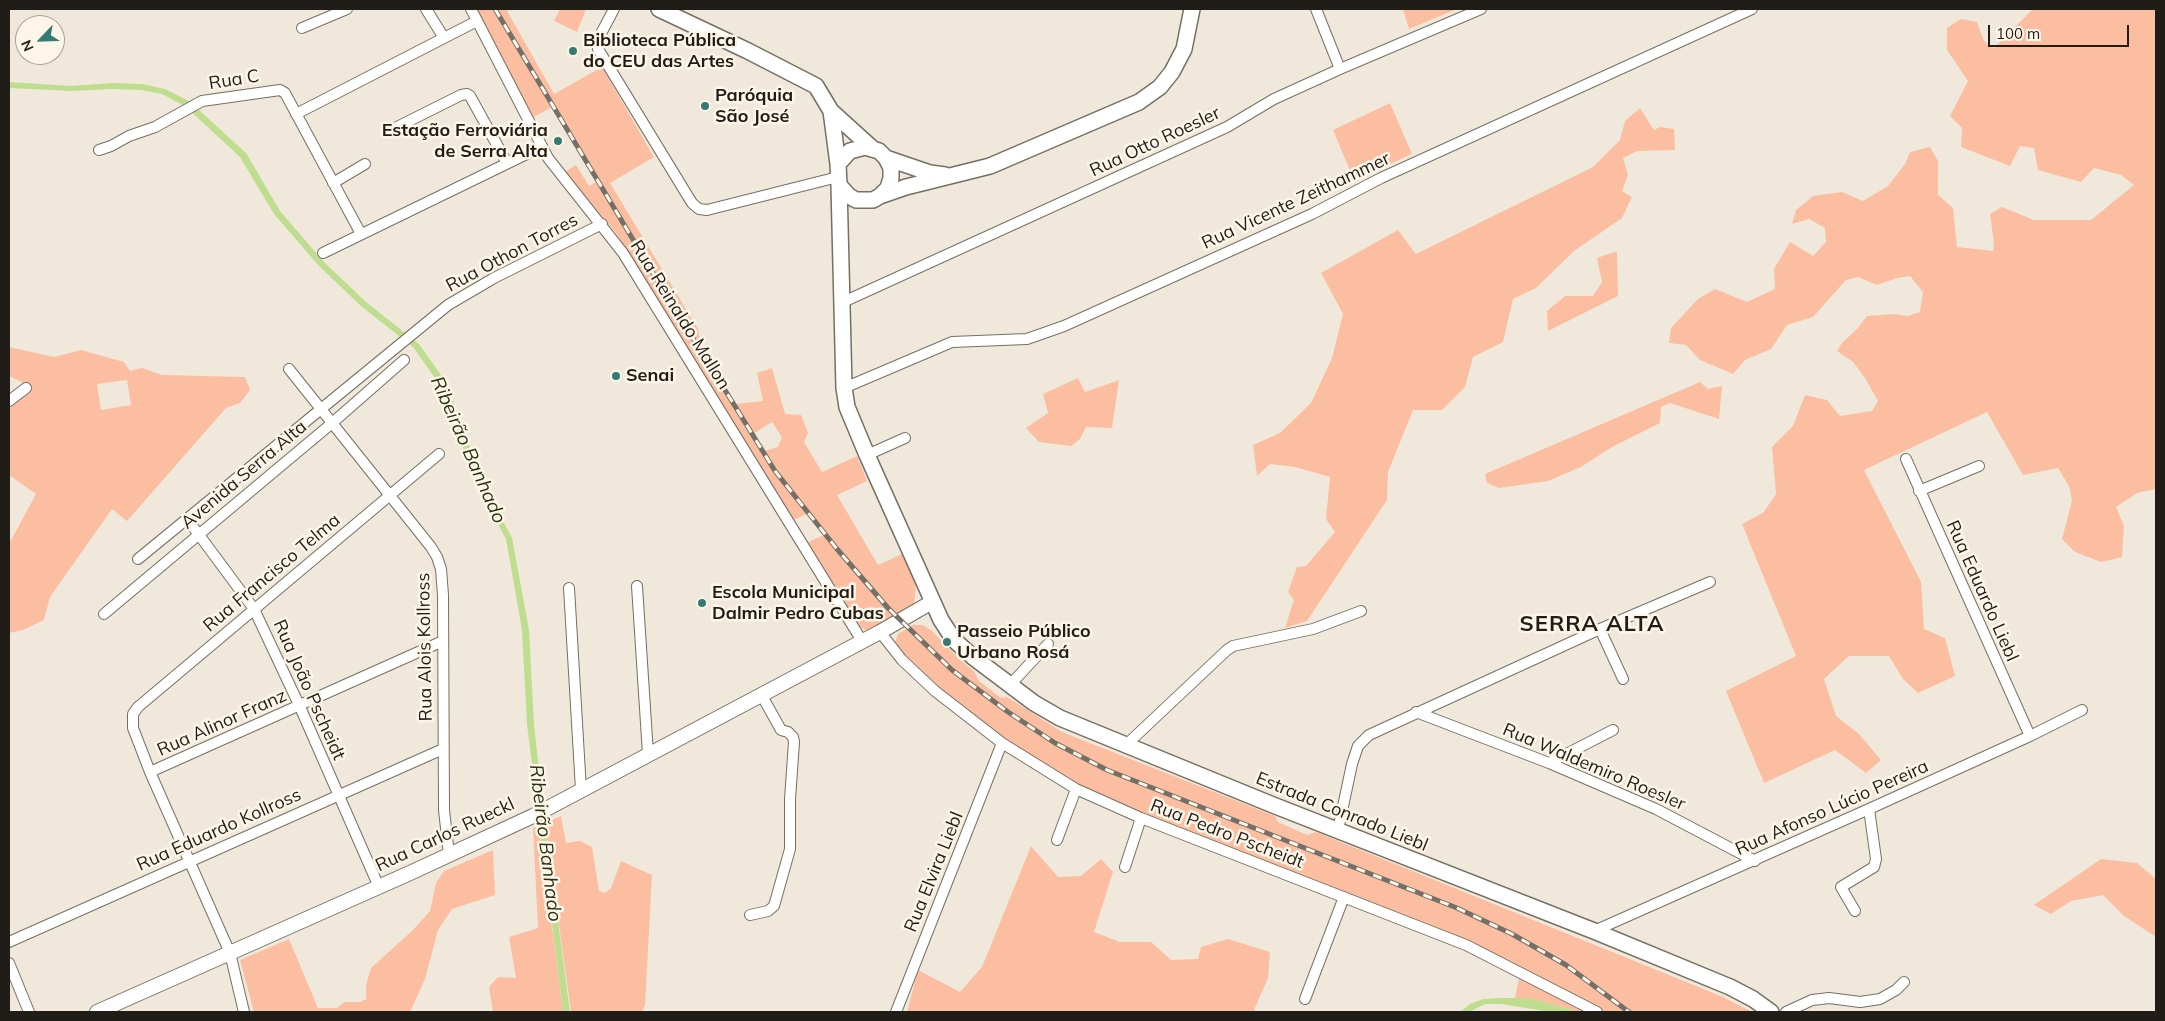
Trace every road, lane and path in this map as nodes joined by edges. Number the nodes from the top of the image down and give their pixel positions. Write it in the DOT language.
graph roads {
  1 [pos="347,9"];
  2 [pos="426,9"];
  3 [pos="470,9"];
  4 [pos="614,9"];
  5 [pos="659,9"];
  6 [pos="1192,9"];
  7 [pos="1316,9"];
  8 [pos="1481,9"];
  9 [pos="1752,9"];
  10 [pos="1736,12"];
  11 [pos="477,21"];
  12 [pos="302,28"];
  13 [pos="444,38"];
  14 [pos="1340,69"];
  15 [pos="831,111"];
  16 [pos="296,114"];
  17 [pos="388,131"];
  18 [pos="541,147"];
  19 [pos="873,149"];
  20 [pos="99,150"];
  21 [pos="886,158"];
  22 [pos="507,163"];
  23 [pos="364,164"];
  24 [pos="838,176"];
  25 [pos="949,176"];
  26 [pos="333,183"];
  27 [pos="880,196"];
  28 [pos="864,201"];
  29 [pos="602,224"];
  30 [pos="839,231"];
  31 [pos="361,234"];
  32 [pos="323,253"];
  33 [pos="841,303"];
  34 [pos="397,345"];
  35 [pos="404,360"];
  36 [pos="289,369"];
  37 [pos="26,388"];
  38 [pos="844,388"];
  39 [pos="9,401"];
  40 [pos="319,409"];
  41 [pos="331,424"];
  42 [pos="905,438"];
  43 [pos="440,454"];
  44 [pos="867,456"];
  45 [pos="1906,459"];
  46 [pos="1979,466"];
  47 [pos="1919,491"];
  48 [pos="390,496"];
  49 [pos="188,520"];
  50 [pos="198,534"];
  51 [pos="138,559"];
  52 [pos="1710,582"];
  53 [pos="637,586"];
  54 [pos="569,588"];
  55 [pos="932,602"];
  56 [pos="254,609"];
  57 [pos="1361,611"];
  58 [pos="104,614"];
  59 [pos="1600,629"];
  60 [pos="880,632"];
  61 [pos="444,641"];
  62 [pos="862,641"];
  63 [pos="1048,644"];
  64 [pos="1623,679"];
  65 [pos="1010,685"];
  66 [pos="761,694"];
  67 [pos="300,707"];
  68 [pos="2082,710"];
  69 [pos="1416,712"];
  70 [pos="1613,730"];
  71 [pos="2030,736"];
  72 [pos="1002,743"];
  73 [pos="1126,745"];
  74 [pos="443,749"];
  75 [pos="648,754"];
  76 [pos="1549,763"];
  77 [pos="150,772"];
  78 [pos="1076,789"];
  79 [pos="581,790"];
  80 [pos="338,796"];
  81 [pos="1869,809"];
  82 [pos="1141,818"];
  83 [pos="1338,830"];
  84 [pos="1057,840"];
  85 [pos="449,855"];
  86 [pos="188,861"];
  87 [pos="1755,861"];
  88 [pos="1126,867"];
  89 [pos="378,887"];
  90 [pos="1344,897"];
  91 [pos="1854,911"];
  92 [pos="750,915"];
  93 [pos="1594,931"];
  94 [pos="9,942"];
  95 [pos="230,953"];
  96 [pos="9,963"];
  97 [pos="1904,982"];
  98 [pos="1305,999"];
  99 [pos="29,1012"];
  100 [pos="97,1012"];
  101 [pos="244,1012"];
  102 [pos="896,1012"];
  103 [pos="1597,1012"];
  104 [pos="1770,1012"];
  105 [pos="1786,1012"];
  1 -- 12 [label="street"];
  2 -- 13 [label="street"];
  3 -- 11 [label="street, Rua Reinaldo Mallon"];
  4 -- 24 [label="street"];
  5 -- 15 [label="main road"];
  6 -- 25 [label="main road"];
  7 -- 14 [label="street"];
  8 -- 14 [label="street, Rua Otto Roesler"];
  9 -- 10 [label="street, Rua Vicente Zeithammer"];
  10 -- 38 [label="street, Rua Vicente Zeithammer"];
  11 -- 13 [label="street"];
  11 -- 18 [label="street, Rua Reinaldo Mallon"];
  13 -- 16 [label="street"];
  14 -- 33 [label="street, Rua Otto Roesler"];
  15 -- 19 [label="main road"];
  15 -- 24 [label="main road, Estrada Conrado Liebl"];
  16 -- 20 [label="street, Rua C"];
  16 -- 26 [label="street, Rua C"];
  17 -- 22 [label="street"];
  18 -- 22 [label="street"];
  18 -- 29 [label="street, Rua Reinaldo Mallon"];
  19 -- 21 [label="main road"];
  19 -- 24 [label="main road"];
  21 -- 25 [label="main road"];
  21 -- 27 [label="main road"];
  22 -- 31 [label="street"];
  23 -- 26 [label="street"];
  24 -- 28 [label="main road"];
  24 -- 30 [label="main road, Estrada Conrado Liebl"];
  25 -- 27 [label="main road"];
  26 -- 31 [label="street, Rua C"];
  27 -- 28 [label="main road"];
  28 -- 30 [label="main road"];
  29 -- 34 [label="street, Rua Othon Torres"];
  29 -- 62 [label="street, Rua Reinaldo Mallon"];
  30 -- 33 [label="main road, Estrada Conrado Liebl"];
  31 -- 32 [label="street"];
  33 -- 38 [label="main road, Estrada Conrado Liebl"];
  34 -- 40 [label="street, Avenida Serra Alta"];
  35 -- 41 [label="street, Avenida Serra Alta"];
  36 -- 40 [label="street, Rua Alois Kollross"];
  37 -- 39 [label="street"];
  38 -- 44 [label="main road, Estrada Conrado Liebl"];
  40 -- 41 [label="street, Rua Alois Kollross"];
  40 -- 49 [label="street, Avenida Serra Alta"];
  41 -- 48 [label="street, Rua Alois Kollross"];
  41 -- 50 [label="street, Avenida Serra Alta"];
  42 -- 44 [label="street"];
  43 -- 48 [label="street, Rua Francisco Telma"];
  44 -- 55 [label="main road, Estrada Conrado Liebl"];
  45 -- 47 [label="street, Rua Eduardo Liebl"];
  46 -- 47 [label="street"];
  47 -- 71 [label="street, Rua Eduardo Liebl"];
  48 -- 56 [label="street, Rua Francisco Telma"];
  48 -- 61 [label="street, Rua Alois Kollross"];
  49 -- 50 [label="street, Rua João Pscheidt"];
  49 -- 51 [label="street, Avenida Serra Alta"];
  50 -- 56 [label="street, Rua João Pscheidt"];
  50 -- 58 [label="street, Avenida Serra Alta"];
  52 -- 59 [label="street"];
  53 -- 75 [label="street"];
  54 -- 79 [label="street"];
  55 -- 60 [label="street, Rua Carlos Rueckl"];
  55 -- 65 [label="main road, Estrada Conrado Liebl"];
  56 -- 67 [label="street, Rua João Pscheidt"];
  56 -- 77 [label="street, Rua Francisco Telma"];
  57 -- 73 [label="street"];
  59 -- 64 [label="street"];
  59 -- 69 [label="street"];
  60 -- 62 [label="street, Rua Carlos Rueckl"];
  60 -- 72 [label="street, Rua Pedro Pscheidt"];
  61 -- 67 [label="street, Rua Alinor Franz"];
  61 -- 74 [label="street, Rua Alois Kollross"];
  62 -- 66 [label="street, Rua Carlos Rueckl"];
  63 -- 65 [label="street"];
  65 -- 73 [label="main road, Estrada Conrado Liebl"];
  66 -- 75 [label="street, Rua Carlos Rueckl"];
  66 -- 92 [label="street"];
  67 -- 77 [label="street, Rua Alinor Franz"];
  67 -- 80 [label="street, Rua João Pscheidt"];
  68 -- 71 [label="street, Rua Afonso Lúcio Pereira"];
  69 -- 76 [label="street, Rua Waldemiro Roesler"];
  69 -- 83 [label="street"];
  70 -- 76 [label="street"];
  71 -- 81 [label="street, Rua Afonso Lúcio Pereira"];
  72 -- 78 [label="street, Rua Pedro Pscheidt"];
  72 -- 102 [label="street, Rua Elvira Liebl"];
  73 -- 83 [label="main road, Estrada Conrado Liebl"];
  74 -- 80 [label="street, Rua Eduardo Kollross"];
  74 -- 85 [label="street, Rua Alois Kollross"];
  75 -- 79 [label="street, Rua Carlos Rueckl"];
  76 -- 87 [label="street, Rua Waldemiro Roesler"];
  77 -- 86 [label="street"];
  78 -- 82 [label="street, Rua Pedro Pscheidt"];
  78 -- 84 [label="street"];
  79 -- 85 [label="street, Rua Carlos Rueckl"];
  80 -- 86 [label="street, Rua Eduardo Kollross"];
  80 -- 89 [label="street, Rua João Pscheidt"];
  81 -- 87 [label="street, Rua Afonso Lúcio Pereira"];
  81 -- 91 [label="street"];
  82 -- 88 [label="street"];
  82 -- 90 [label="street, Rua Pedro Pscheidt"];
  83 -- 93 [label="main road, Estrada Conrado Liebl"];
  85 -- 89 [label="street, Rua Carlos Rueckl"];
  86 -- 94 [label="street, Rua Eduardo Kollross"];
  86 -- 95 [label="street"];
  87 -- 93 [label="street, Rua Afonso Lúcio Pereira"];
  89 -- 95 [label="street, Rua Carlos Rueckl"];
  90 -- 98 [label="street"];
  90 -- 103 [label="street, Rua Pedro Pscheidt"];
  93 -- 104 [label="main road, Estrada Conrado Liebl"];
  95 -- 100 [label="street, Rua Carlos Rueckl"];
  95 -- 101 [label="street"];
  96 -- 99 [label="street"];
  97 -- 105 [label="street"];
}
